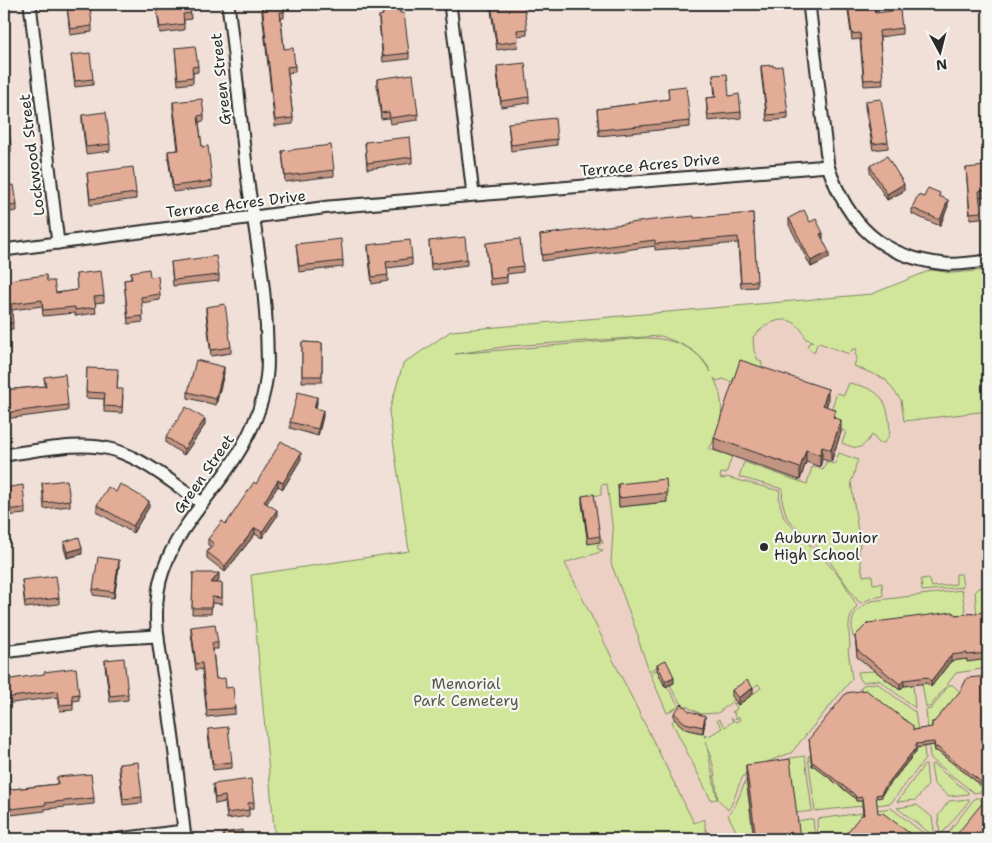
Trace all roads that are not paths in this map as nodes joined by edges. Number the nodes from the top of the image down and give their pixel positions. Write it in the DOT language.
graph roads {
  1 [pos="30,4"];
  2 [pos="228,4"];
  3 [pos="450,4"];
  4 [pos="809,4"];
  5 [pos="828,166"];
  6 [pos="474,194"];
  7 [pos="253,216"];
  8 [pos="58,243"];
  9 [pos="4,250"];
  10 [pos="988,262"];
  11 [pos="4,455"];
  12 [pos="202,503"];
  13 [pos="158,636"];
  14 [pos="4,652"];
  15 [pos="184,835"];
  16 [pos="119,839"];
  1 -- 8 [label="street, Lockwood Street"];
  2 -- 7 [label="street, Green Street"];
  3 -- 6 [label="street"];
  4 -- 5 [label="street"];
  5 -- 6 [label="street, Terrace Acres Drive"];
  5 -- 10 [label="street"];
  6 -- 7 [label="street, Terrace Acres Drive"];
  7 -- 8 [label="street, Terrace Acres Drive"];
  7 -- 12 [label="street, Green Street"];
  8 -- 9 [label="street, Terrace Acres Drive"];
  11 -- 12 [label="street"];
  12 -- 13 [label="street, Green Street"];
  13 -- 14 [label="street"];
  13 -- 15 [label="street, Green Street"];
  15 -- 16 [label="street"];
}
